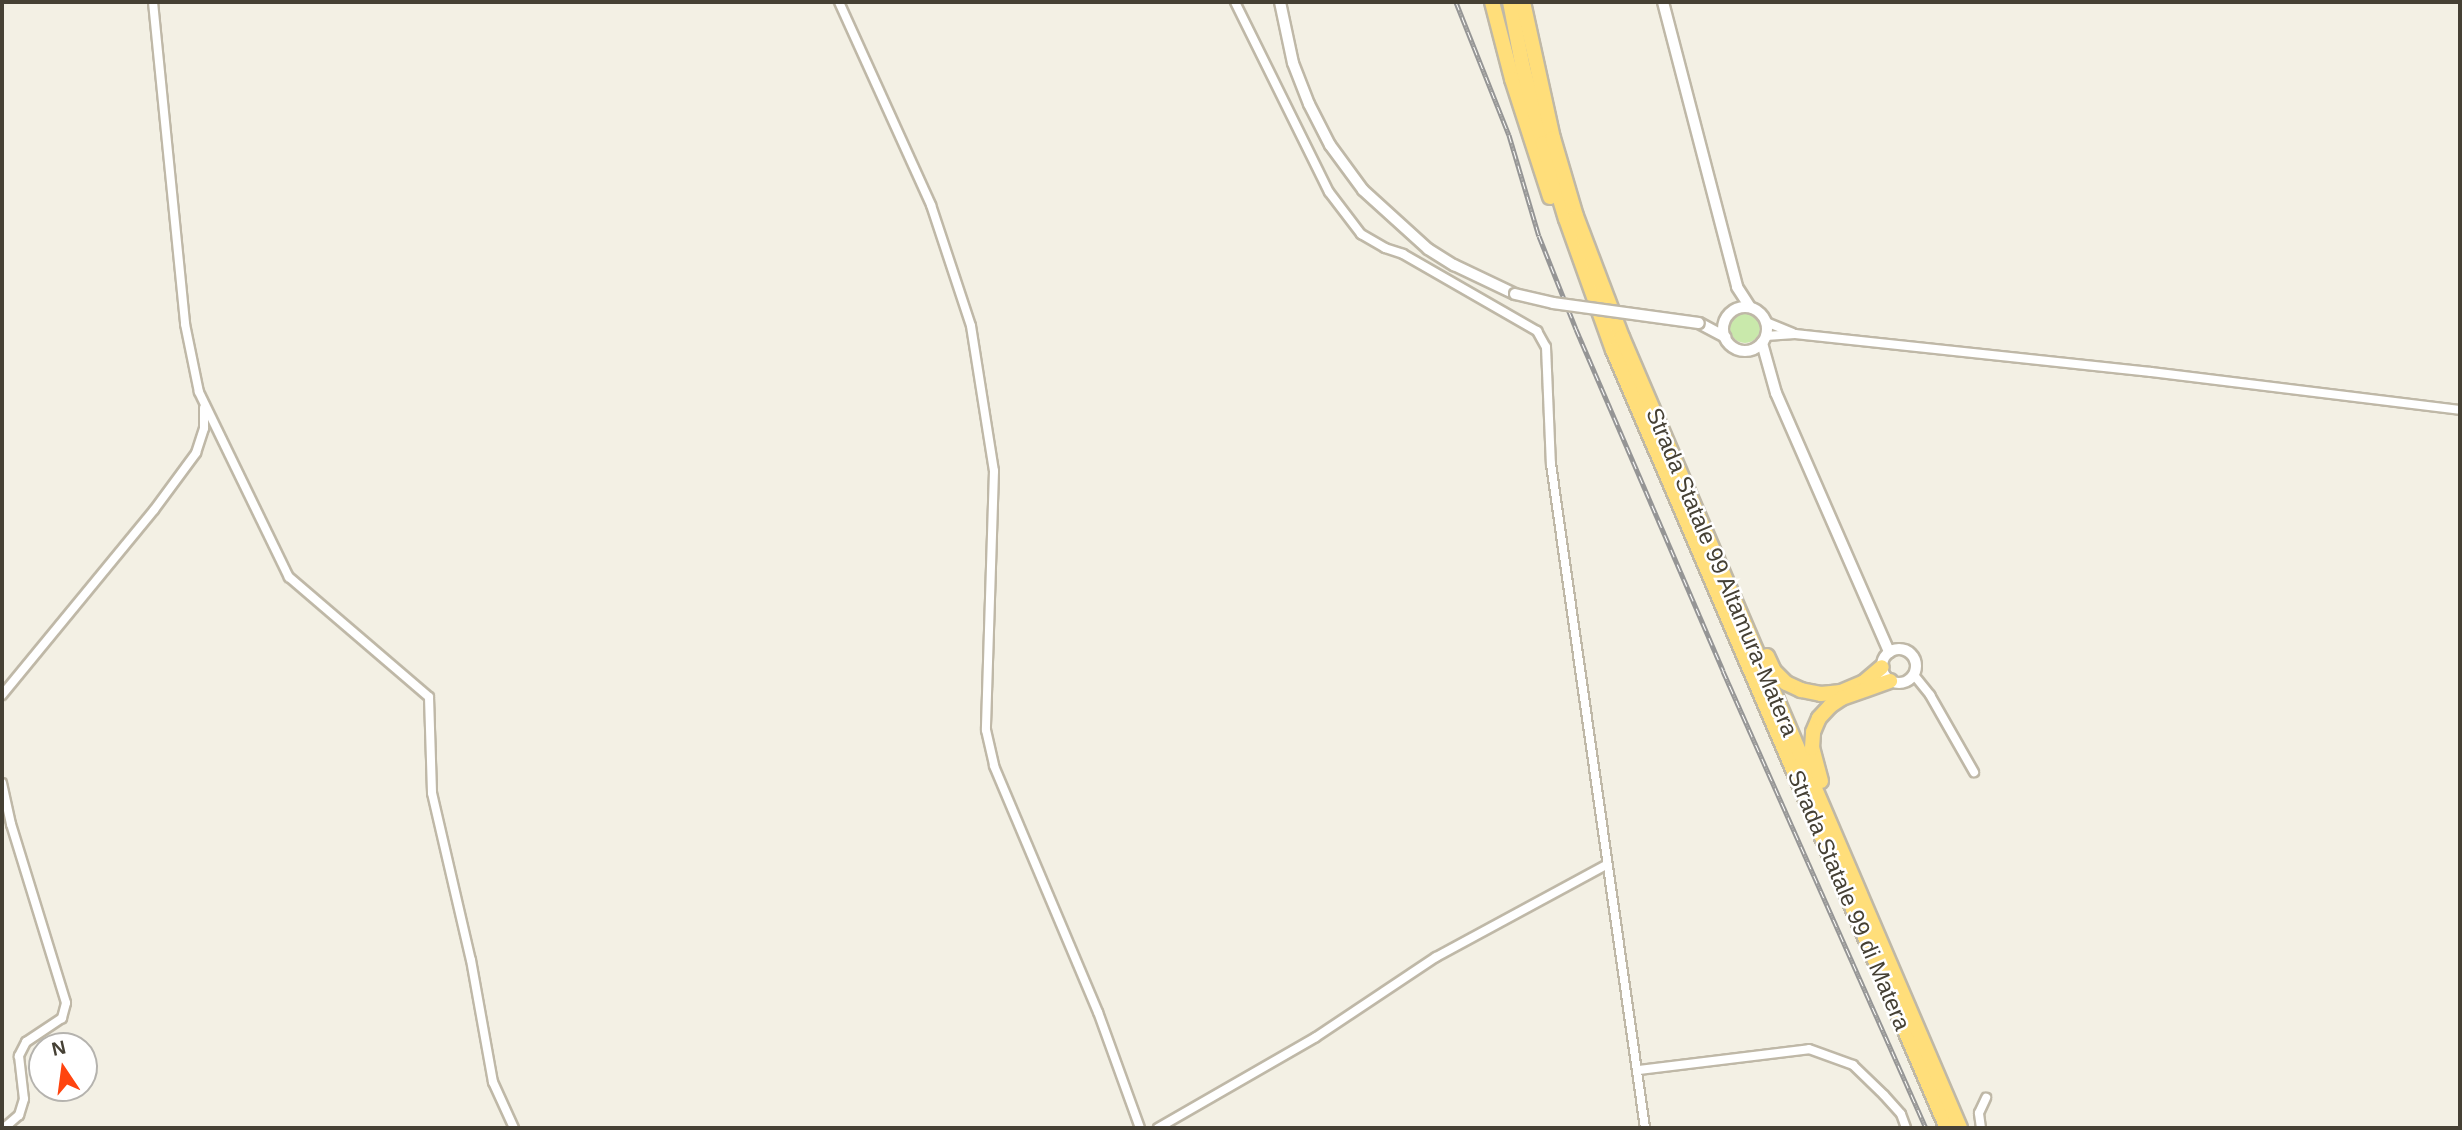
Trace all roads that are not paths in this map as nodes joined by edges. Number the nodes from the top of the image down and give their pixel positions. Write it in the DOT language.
graph roads {
  1 [pos="153,2"];
  2 [pos="839,2"];
  3 [pos="1235,2"];
  4 [pos="1280,2"];
  5 [pos="1492,2"];
  6 [pos="1510,2"];
  7 [pos="1523,2"];
  8 [pos="1663,2"];
  9 [pos="1737,287"];
  10 [pos="1750,307"];
  11 [pos="1729,315"];
  12 [pos="1766,322"];
  13 [pos="1699,323"];
  14 [pos="1796,334"];
  15 [pos="1725,337"];
  16 [pos="1764,340"];
  17 [pos="1613,350"];
  18 [pos="1748,351"];
  19 [pos="1767,370"];
  20 [pos="204,404"];
  21 [pos="2460,410"];
  22 [pos="1682,477"];
  23 [pos="1889,652"];
  24 [pos="1882,667"];
  25 [pos="1914,675"];
  26 [pos="1890,681"];
  27 [pos="2,695"];
  28 [pos="1974,772"];
  29 [pos="2,783"];
  30 [pos="1606,865"];
  31 [pos="1921,1037"];
  32 [pos="1639,1070"];
  33 [pos="1986,1098"];
  34 [pos="4,1128"];
  35 [pos="514,1128"];
  36 [pos="1140,1128"];
  37 [pos="1158,1128"];
  38 [pos="1645,1128"];
  39 [pos="1906,1128"];
  40 [pos="1947,1128"];
  41 [pos="1960,1128"];
  42 [pos="1981,1128"];
  1 -- 20 [label="street"];
  2 -- 36 [label="street"];
  3 -- 30 [label="street"];
  4 -- 13 [label="street, bridge"];
  5 -- 17 [label="highway"];
  6 -- 17 [label="highway, Strada Statale 99 di Matera"];
  7 -- 22 [label="highway, Strada Statale 99 Altamura-Matera"];
  8 -- 9 [label="street"];
  9 -- 10 [label="street"];
  9 -- 11 [label="street"];
  10 -- 11 [label="street"];
  10 -- 12 [label="street"];
  11 -- 13 [label="street"];
  11 -- 15 [label="street"];
  12 -- 14 [label="street"];
  12 -- 16 [label="street"];
  13 -- 15 [label="street"];
  14 -- 16 [label="street"];
  14 -- 21 [label="street"];
  15 -- 18 [label="street"];
  16 -- 18 [label="street"];
  16 -- 19 [label="street"];
  17 -- 40 [label="highway, Strada Statale 99 di Matera"];
  18 -- 19 [label="street"];
  19 -- 23 [label="street"];
  20 -- 27 [label="street"];
  20 -- 35 [label="street"];
  22 -- 24 [label="highway"];
  22 -- 31 [label="highway, Strada Statale 99 Altamura-Matera"];
  23 -- 24 [label="street"];
  23 -- 25 [label="street"];
  24 -- 26 [label="street"];
  25 -- 26 [label="street"];
  25 -- 28 [label="street"];
  26 -- 31 [label="highway"];
  29 -- 34 [label="street"];
  30 -- 32 [label="street"];
  30 -- 37 [label="street"];
  31 -- 41 [label="highway, Strada Statale 99 Altamura-Matera"];
  32 -- 38 [label="street"];
  32 -- 39 [label="street"];
  33 -- 42 [label="street"];
}
